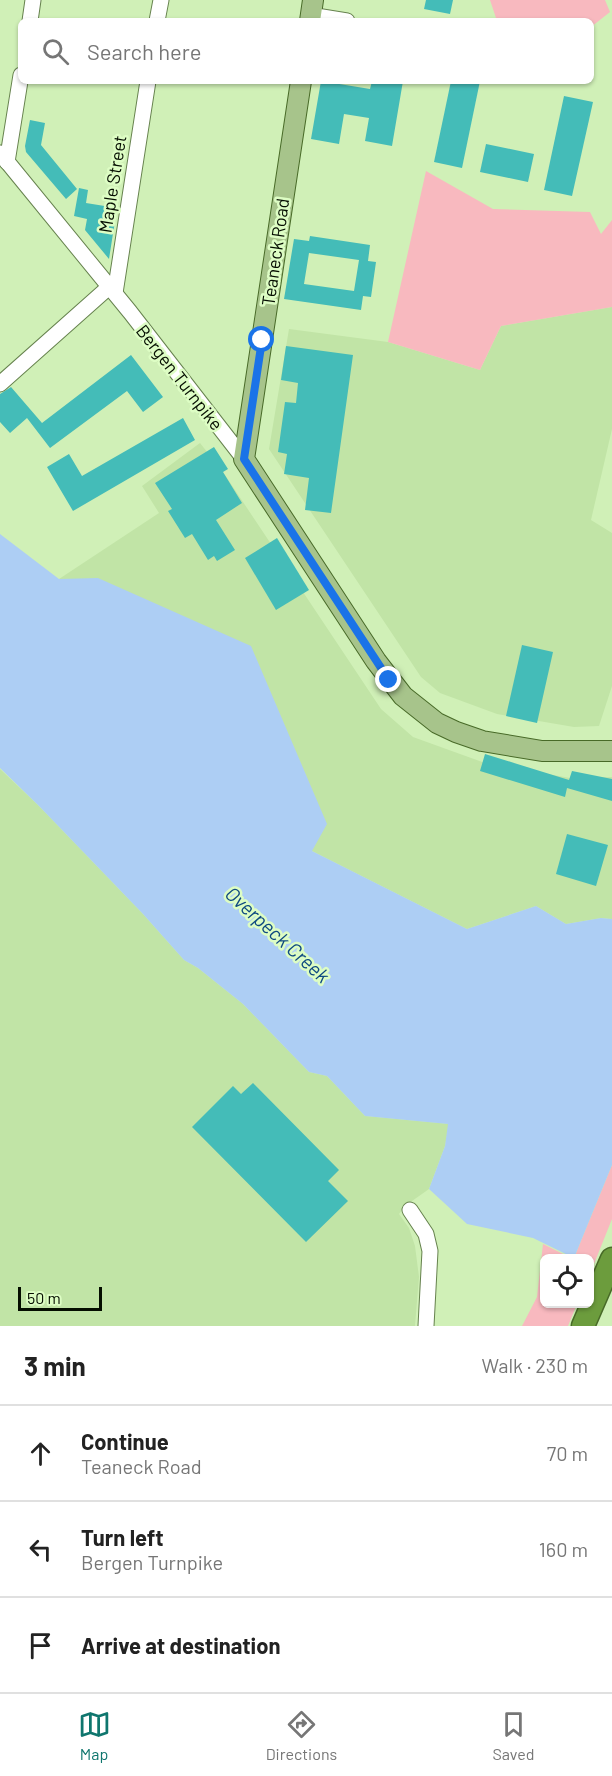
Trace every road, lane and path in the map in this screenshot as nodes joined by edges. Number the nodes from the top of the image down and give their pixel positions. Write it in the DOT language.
graph roads {
  1 [pos="33,0"];
  2 [pos="161,0"];
  3 [pos="311,12"];
  4 [pos="30,18"];
  5 [pos="158,18"];
  6 [pos="335,18"];
  7 [pos="19,84"];
  8 [pos="147,84"];
  9 [pos="301,84"];
  10 [pos="4,157"];
  11 [pos="112,290"];
  12 [pos="0,384"];
  13 [pos="244,459"];
  14 [pos="612,751"];
  15 [pos="410,1210"];
  16 [pos="612,1259"];
  17 [pos="612,1283"];
  18 [pos="426,1326"];
  19 [pos="583,1326"];
  20 [pos="595,1326"];
  1 -- 4 [label="street"];
  2 -- 5 [label="street"];
  3 -- 6 [label="street"];
  7 -- 10 [label="street"];
  8 -- 11 [label="street, Maple Street"];
  9 -- 13 [label="main road, Teaneck Road"];
  10 -- 11 [label="street, Bergen Turnpike"];
  11 -- 12 [label="street"];
  11 -- 13 [label="street, Bergen Turnpike"];
  13 -- 14 [label="main road, Bergen Turnpike"];
  15 -- 18 [label="street"];
  16 -- 19 [label="highway"];
  17 -- 20 [label="highway"];
}
